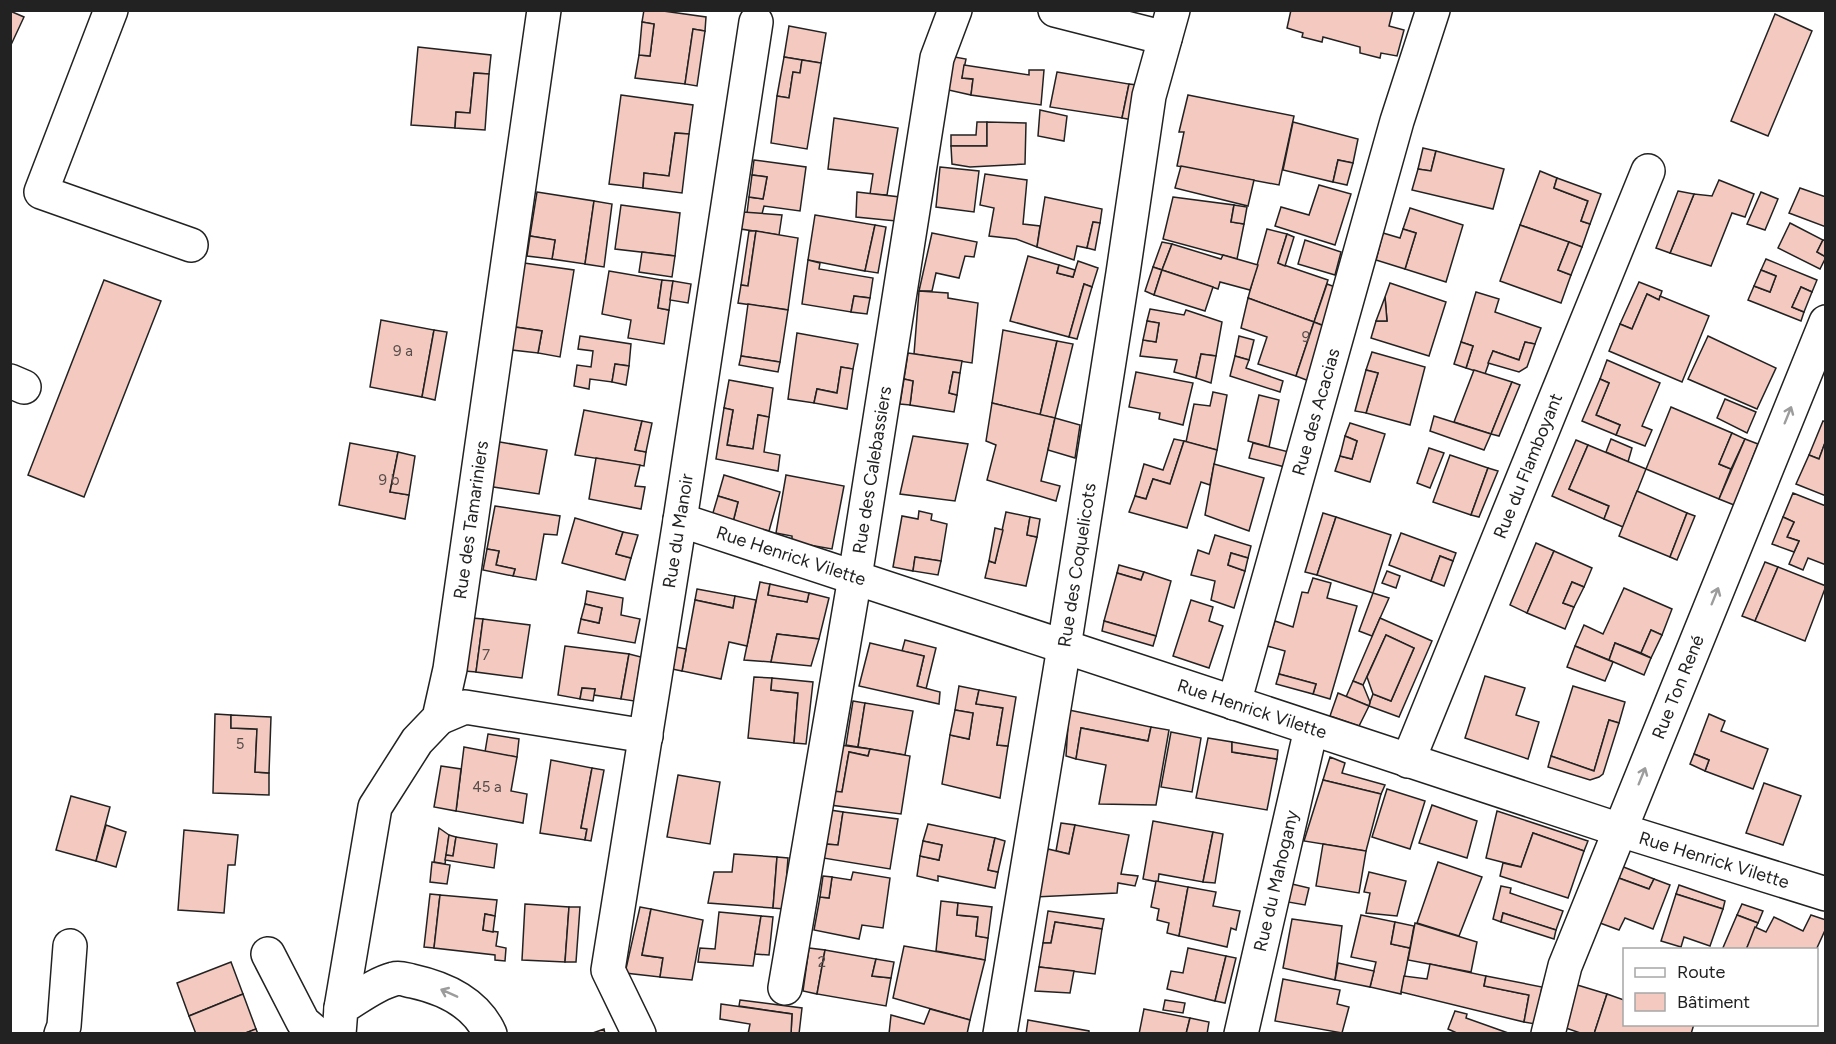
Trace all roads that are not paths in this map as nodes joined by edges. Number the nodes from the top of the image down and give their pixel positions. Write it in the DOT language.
graph roads {
  1 [pos="111,10"];
  2 [pos="544,10"];
  3 [pos="955,10"];
  4 [pos="1056,10"];
  5 [pos="1433,10"];
  6 [pos="756,22"];
  7 [pos="1169,24"];
  8 [pos="1648,171"];
  9 [pos="191,245"];
  10 [pos="1822,338"];
  11 [pos="680,520"];
  12 [pos="855,577"];
  13 [pos="1064,647"];
  14 [pos="1234,703"];
  15 [pos="439,718"];
  16 [pos="1311,729"];
  17 [pos="646,736"];
  18 [pos="1408,761"];
  19 [pos="1620,831"];
  20 [pos="1826,894"];
  21 [pos="70,946"];
  22 [pos="268,954"];
  23 [pos="785,988"];
  24 [pos="340,1021"];
  25 [pos="61,1034"];
  26 [pos="317,1034"];
  27 [pos="490,1034"];
  28 [pos="639,1034"];
  29 [pos="1000,1034"];
  30 [pos="1241,1034"];
  31 [pos="1548,1034"];
  1 -- 9 [label="street"];
  2 -- 15 [label="street, Rue des Tamariniers"];
  3 -- 12 [label="street, Rue des Calebassiers"];
  4 -- 7 [label="street"];
  5 -- 14 [label="street, Rue des Acacias"];
  6 -- 11 [label="street, Rue du Manoir"];
  7 -- 13 [label="street, Rue des Coquelicots"];
  8 -- 18 [label="street, Rue du Flamboyant"];
  19 -- 10 [label="street, Rue Ton René, one-way"];
  11 -- 12 [label="street, Rue Henrick Vilette"];
  11 -- 17 [label="street, Rue du Manoir"];
  12 -- 13 [label="street, Rue Henrick Vilette"];
  12 -- 23 [label="street, Rue des Calebassiers"];
  13 -- 14 [label="street, Rue Henrick Vilette"];
  13 -- 29 [label="street, Rue des Coquelicots"];
  14 -- 16 [label="street, Rue Henrick Vilette"];
  15 -- 17 [label="street"];
  15 -- 24 [label="street"];
  16 -- 18 [label="street, Rue Henrick Vilette"];
  16 -- 30 [label="street, Rue du Mahogany"];
  17 -- 28 [label="street, Rue du Manoir"];
  18 -- 19 [label="street, Rue Henrick Vilette"];
  19 -- 20 [label="street, Rue Henrick Vilette"];
  19 -- 31 [label="street, Rue Ton René"];
  21 -- 25 [label="street"];
  22 -- 26 [label="street"];
  27 -- 24 [label="street, one-way"];
}
